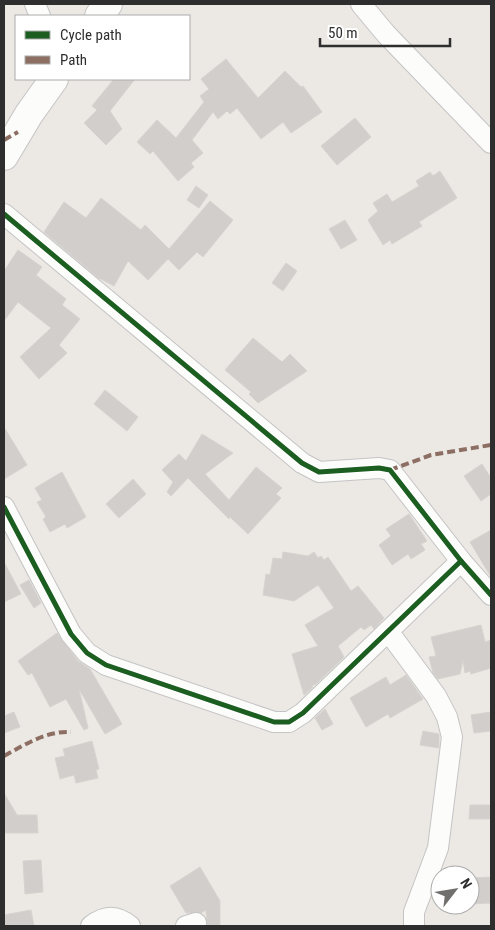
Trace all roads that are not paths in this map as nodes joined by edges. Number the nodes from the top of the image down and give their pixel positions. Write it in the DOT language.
graph roads {
  1 [pos="108,4"];
  2 [pos="361,4"];
  3 [pos="100,15"];
  4 [pos="53,80"];
  5 [pos="491,143"];
  6 [pos="4,156"];
  7 [pos="4,214"];
  8 [pos="4,507"];
  9 [pos="461,561"];
  10 [pos="491,595"];
  11 [pos="388,631"];
  12 [pos="91,926"];
  13 [pos="130,926"];
  14 [pos="414,926"];
  1 -- 3 [label="street"];
  2 -- 5 [label="street"];
  4 -- 6 [label="street"];
  7 -- 9 [label="street"];
  8 -- 11 [label="street"];
  9 -- 10 [label="street"];
  9 -- 11 [label="street"];
  11 -- 14 [label="street"];
  12 -- 13 [label="street"];
}
